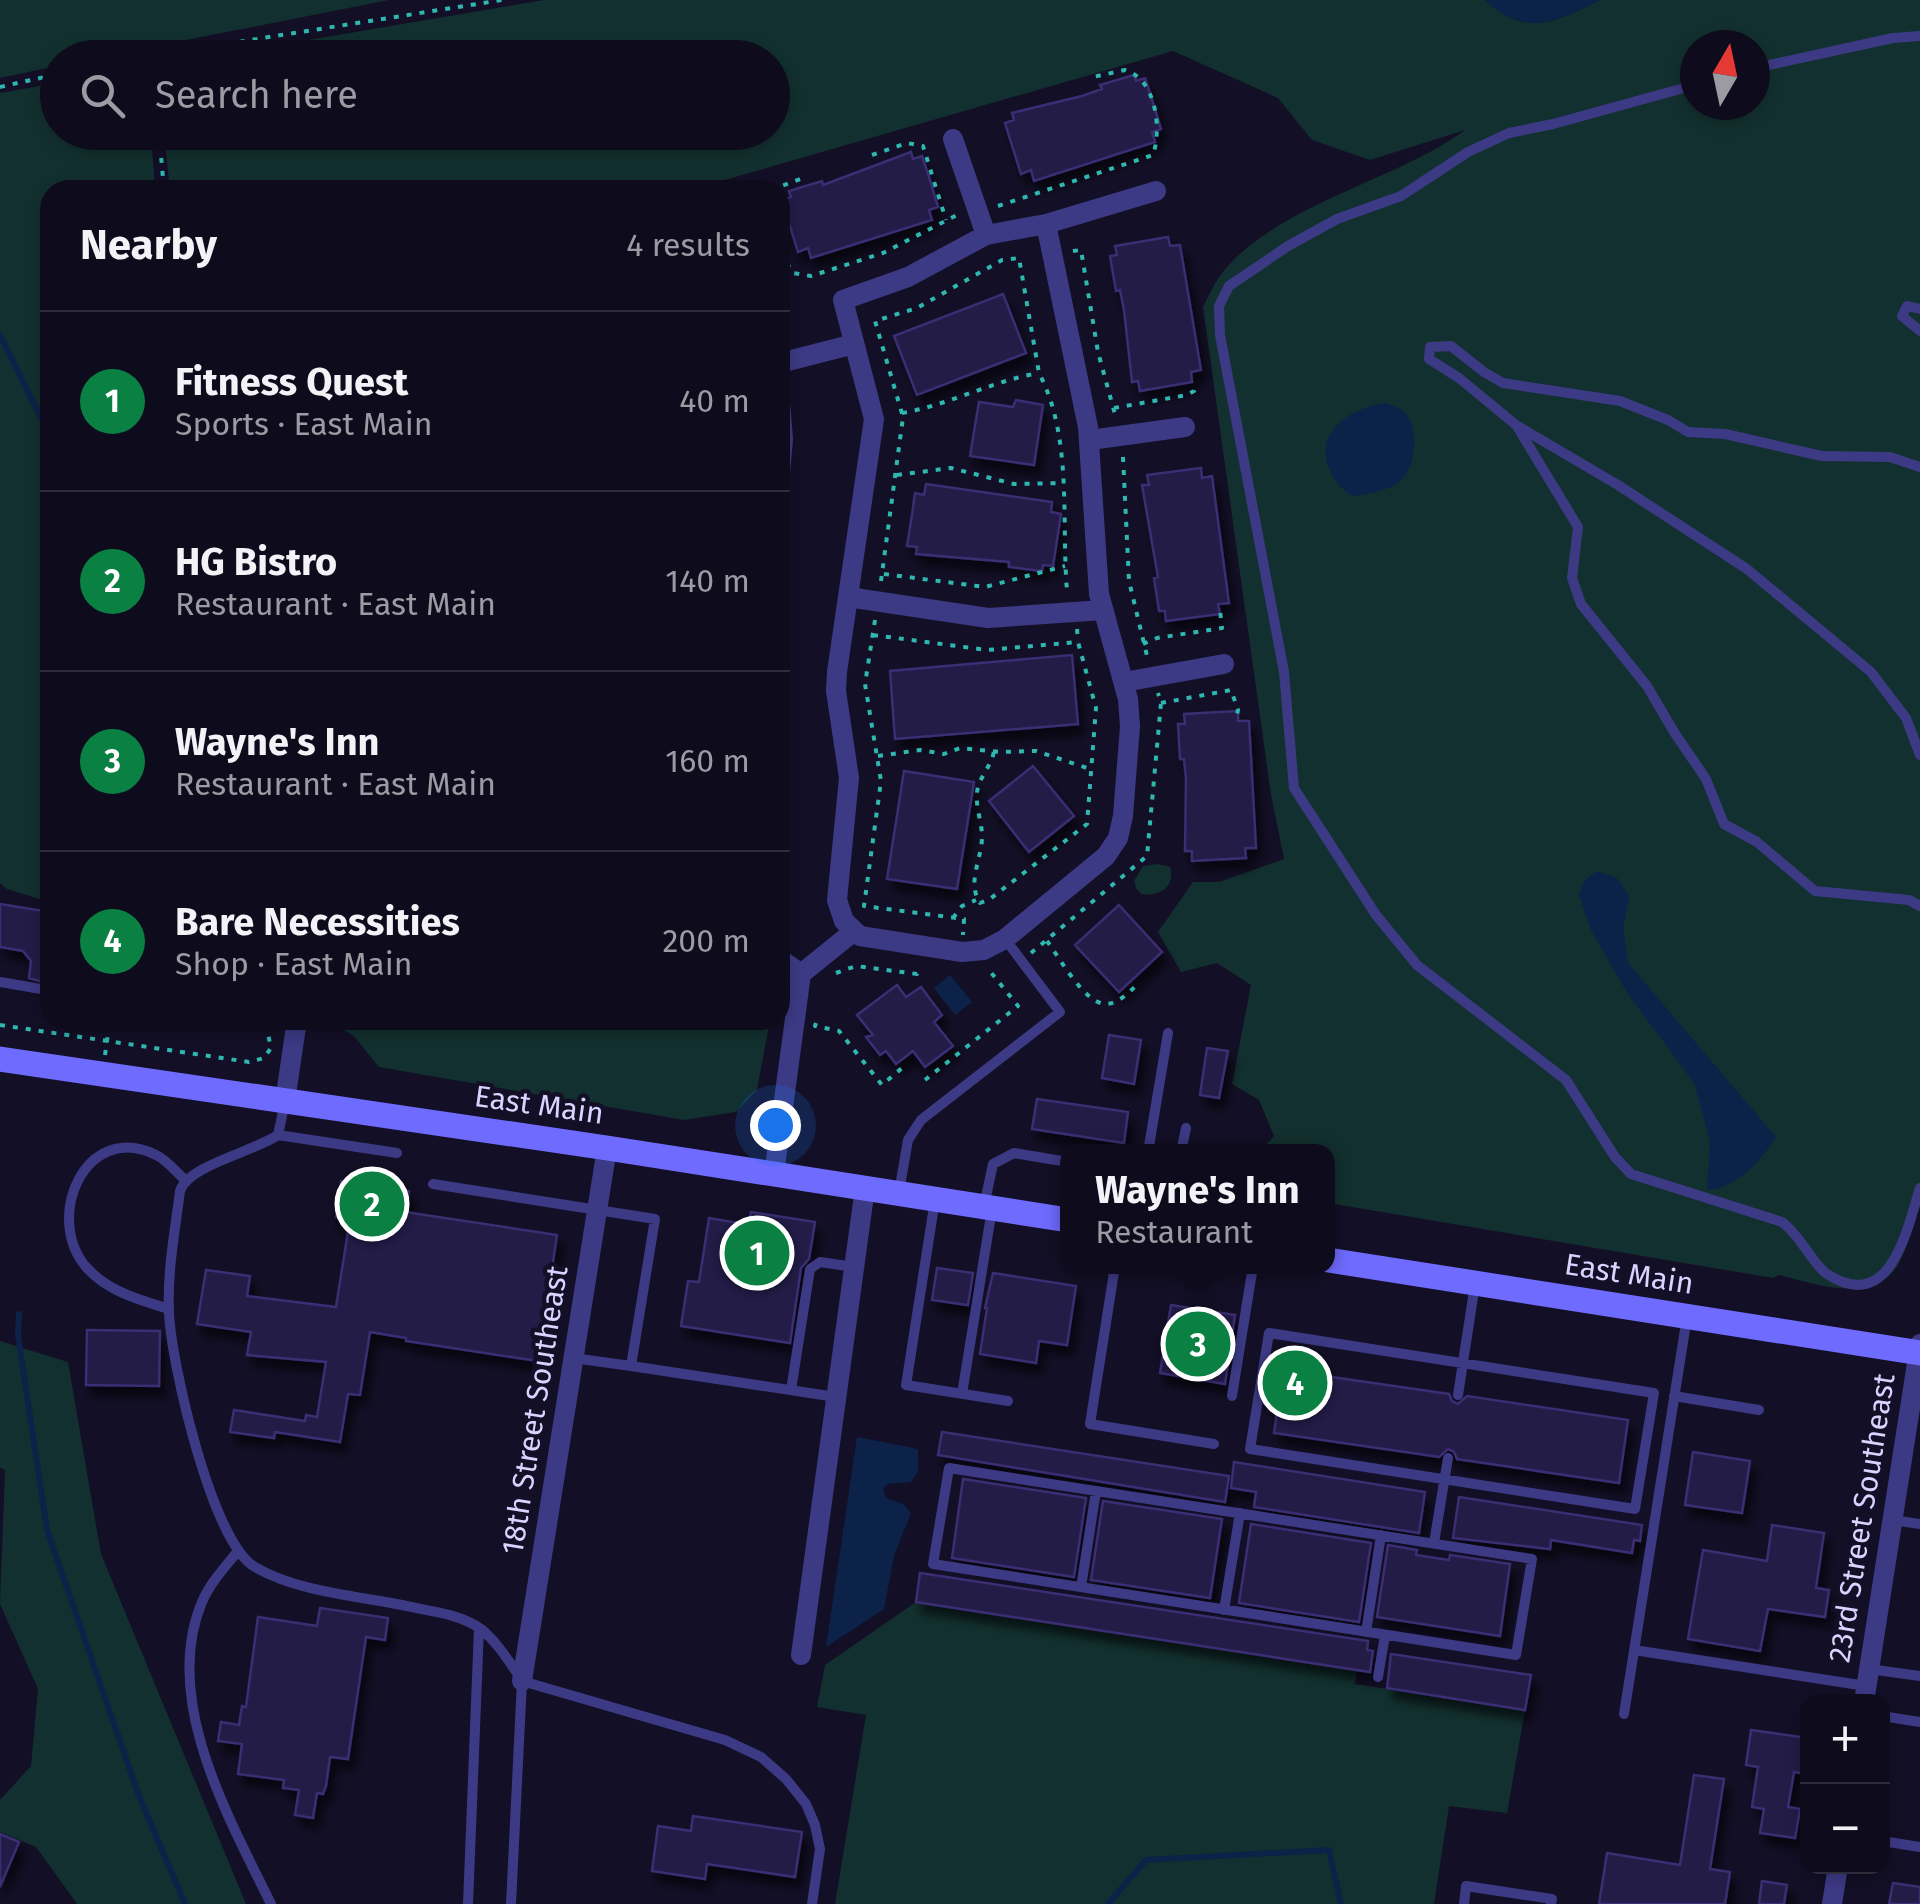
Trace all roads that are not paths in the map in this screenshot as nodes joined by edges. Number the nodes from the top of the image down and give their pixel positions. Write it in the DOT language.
graph roads {
  1 [pos="1920,36"];
  2 [pos="1770,65"];
  3 [pos="1680,89"];
  4 [pos="953,139"];
  5 [pos="1156,190"];
  6 [pos="1046,224"];
  7 [pos="986,235"];
  8 [pos="1920,309"];
  9 [pos="1920,331"];
  10 [pos="854,344"];
  11 [pos="790,360"];
  12 [pos="1516,425"];
  13 [pos="1185,426"];
  14 [pos="1090,440"];
  15 [pos="1920,468"];
  16 [pos="848,597"];
  17 [pos="1103,610"];
  18 [pos="1224,664"];
  19 [pos="1124,682"];
  20 [pos="1920,754"];
  21 [pos="1920,906"];
  22 [pos="853,932"];
  23 [pos="1005,938"];
  24 [pos="790,967"];
  25 [pos="801,974"];
  26 [pos="0,982"];
  27 [pos="40,989"];
  28 [pos="296,1030"];
  29 [pos="1168,1033"];
  30 [pos="0,1059"];
  31 [pos="285,1101"];
  32 [pos="1186,1128"];
  33 [pos="278,1135"];
  34 [pos="1149,1144"];
  35 [pos="1183,1144"];
  36 [pos="607,1148"];
  37 [pos="397,1154"];
  38 [pos="1060,1161"];
  39 [pos="774,1174"];
  40 [pos="185,1180"];
  41 [pos="433,1184"];
  42 [pos="865,1188"];
  43 [pos="1920,1188"];
  44 [pos="899,1193"];
  45 [pos="935,1199"];
  46 [pos="988,1207"];
  47 [pos="597,1210"];
  48 [pos="1060,1219"];
  49 [pos="1335,1261"];
  50 [pos="854,1267"];
  51 [pos="1114,1274"];
  52 [pos="1252,1274"];
  53 [pos="1476,1283"];
  54 [pos="169,1310"];
  55 [pos="1687,1316"];
  56 [pos="1920,1350"];
  57 [pos="574,1358"];
  58 [pos="1463,1364"];
  59 [pos="631,1366"];
  60 [pos="792,1390"];
  61 [pos="962,1394"];
  62 [pos="1458,1395"];
  63 [pos="1232,1396"];
  64 [pos="1674,1396"];
  65 [pos="836,1397"];
  66 [pos="1008,1401"];
  67 [pos="1759,1410"];
  68 [pos="1214,1444"];
  69 [pos="1448,1458"];
  70 [pos="1444,1479"];
  71 [pos="1096,1490"];
  72 [pos="1240,1513"];
  73 [pos="1892,1520"];
  74 [pos="1920,1524"];
  75 [pos="1381,1535"];
  76 [pos="1434,1543"];
  77 [pos="238,1551"];
  78 [pos="1081,1587"];
  79 [pos="1224,1610"];
  80 [pos="479,1628"];
  81 [pos="1366,1632"];
  82 [pos="1385,1634"];
  83 [pos="1634,1650"];
  84 [pos="801,1656"];
  85 [pos="1920,1676"];
  86 [pos="1378,1678"];
  87 [pos="522,1681"];
  88 [pos="1866,1685"];
  89 [pos="1624,1714"];
  90 [pos="1890,1717"];
  91 [pos="1920,1722"];
  92 [pos="1890,1842"];
  93 [pos="1920,1847"];
  94 [pos="1837,1874"];
  95 [pos="271,1904"];
  96 [pos="468,1904"];
  97 [pos="511,1904"];
  98 [pos="812,1904"];
  99 [pos="1464,1904"];
  100 [pos="1551,1904"];
  101 [pos="1832,1904"];
  1 -- 2 [label="lane"];
  3 -- 43 [label="lane"];
  4 -- 7 [label="street"];
  5 -- 6 [label="street"];
  6 -- 7 [label="street"];
  6 -- 14 [label="street"];
  7 -- 10 [label="street"];
  8 -- 9 [label="lane"];
  10 -- 11 [label="street"];
  10 -- 16 [label="street"];
  12 -- 15 [label="lane"];
  12 -- 20 [label="lane"];
  12 -- 21 [label="lane"];
  13 -- 14 [label="street"];
  14 -- 17 [label="street"];
  16 -- 17 [label="street"];
  16 -- 22 [label="street"];
  17 -- 19 [label="street"];
  18 -- 19 [label="street"];
  19 -- 23 [label="street"];
  22 -- 23 [label="street"];
  22 -- 25 [label="street"];
  23 -- 44 [label="lane"];
  24 -- 25 [label="street"];
  25 -- 39 [label="street"];
  26 -- 27 [label="lane"];
  28 -- 31 [label="street"];
  29 -- 34 [label="lane"];
  30 -- 31 [label="main road, East Main"];
  31 -- 33 [label="lane"];
  31 -- 36 [label="main road, East Main"];
  32 -- 35 [label="lane"];
  33 -- 37 [label="lane"];
  33 -- 40 [label="lane"];
  36 -- 39 [label="main road, East Main"];
  36 -- 47 [label="street, 18th Street Southeast"];
  38 -- 46 [label="lane"];
  39 -- 42 [label="main road, East Main"];
  40 -- 54 [label="lane"];
  40 -- 54 [label="lane"];
  41 -- 47 [label="lane"];
  42 -- 44 [label="main road, East Main"];
  42 -- 50 [label="street"];
  44 -- 45 [label="main road, East Main"];
  45 -- 46 [label="main road, East Main"];
  45 -- 61 [label="lane"];
  46 -- 48 [label="main road, East Main"];
  46 -- 61 [label="lane"];
  47 -- 57 [label="street, 18th Street Southeast"];
  47 -- 59 [label="lane"];
  49 -- 53 [label="main road, East Main"];
  50 -- 60 [label="lane"];
  50 -- 65 [label="street"];
  51 -- 68 [label="lane"];
  52 -- 63 [label="lane"];
  53 -- 55 [label="main road, East Main"];
  53 -- 58 [label="lane"];
  54 -- 77 [label="lane"];
  55 -- 56 [label="main road, East Main"];
  55 -- 64 [label="lane"];
  56 -- 73 [label="street, 23rd Street Southeast"];
  57 -- 59 [label="lane"];
  57 -- 87 [label="street, 18th Street Southeast"];
  58 -- 62 [label="lane"];
  58 -- 70 [label="lane"];
  58 -- 70 [label="lane"];
  59 -- 60 [label="lane"];
  60 -- 65 [label="lane"];
  61 -- 66 [label="lane"];
  64 -- 67 [label="lane"];
  64 -- 83 [label="lane"];
  65 -- 84 [label="street"];
  69 -- 70 [label="lane"];
  70 -- 76 [label="lane"];
  71 -- 72 [label="lane"];
  71 -- 78 [label="lane"];
  71 -- 78 [label="lane"];
  72 -- 75 [label="lane"];
  72 -- 79 [label="lane"];
  73 -- 74 [label="lane"];
  73 -- 88 [label="street, 23rd Street Southeast"];
  75 -- 76 [label="lane"];
  75 -- 81 [label="lane"];
  76 -- 82 [label="lane"];
  77 -- 80 [label="lane"];
  77 -- 95 [label="lane"];
  78 -- 79 [label="lane"];
  79 -- 81 [label="lane"];
  80 -- 87 [label="lane"];
  80 -- 96 [label="lane"];
  81 -- 82 [label="lane"];
  82 -- 86 [label="lane"];
  83 -- 88 [label="lane"];
  83 -- 89 [label="lane"];
  85 -- 88 [label="lane"];
  87 -- 97 [label="lane"];
  87 -- 98 [label="lane"];
  90 -- 91 [label="lane"];
  92 -- 93 [label="lane"];
  94 -- 101 [label="street"];
  99 -- 100 [label="lane"];
}
